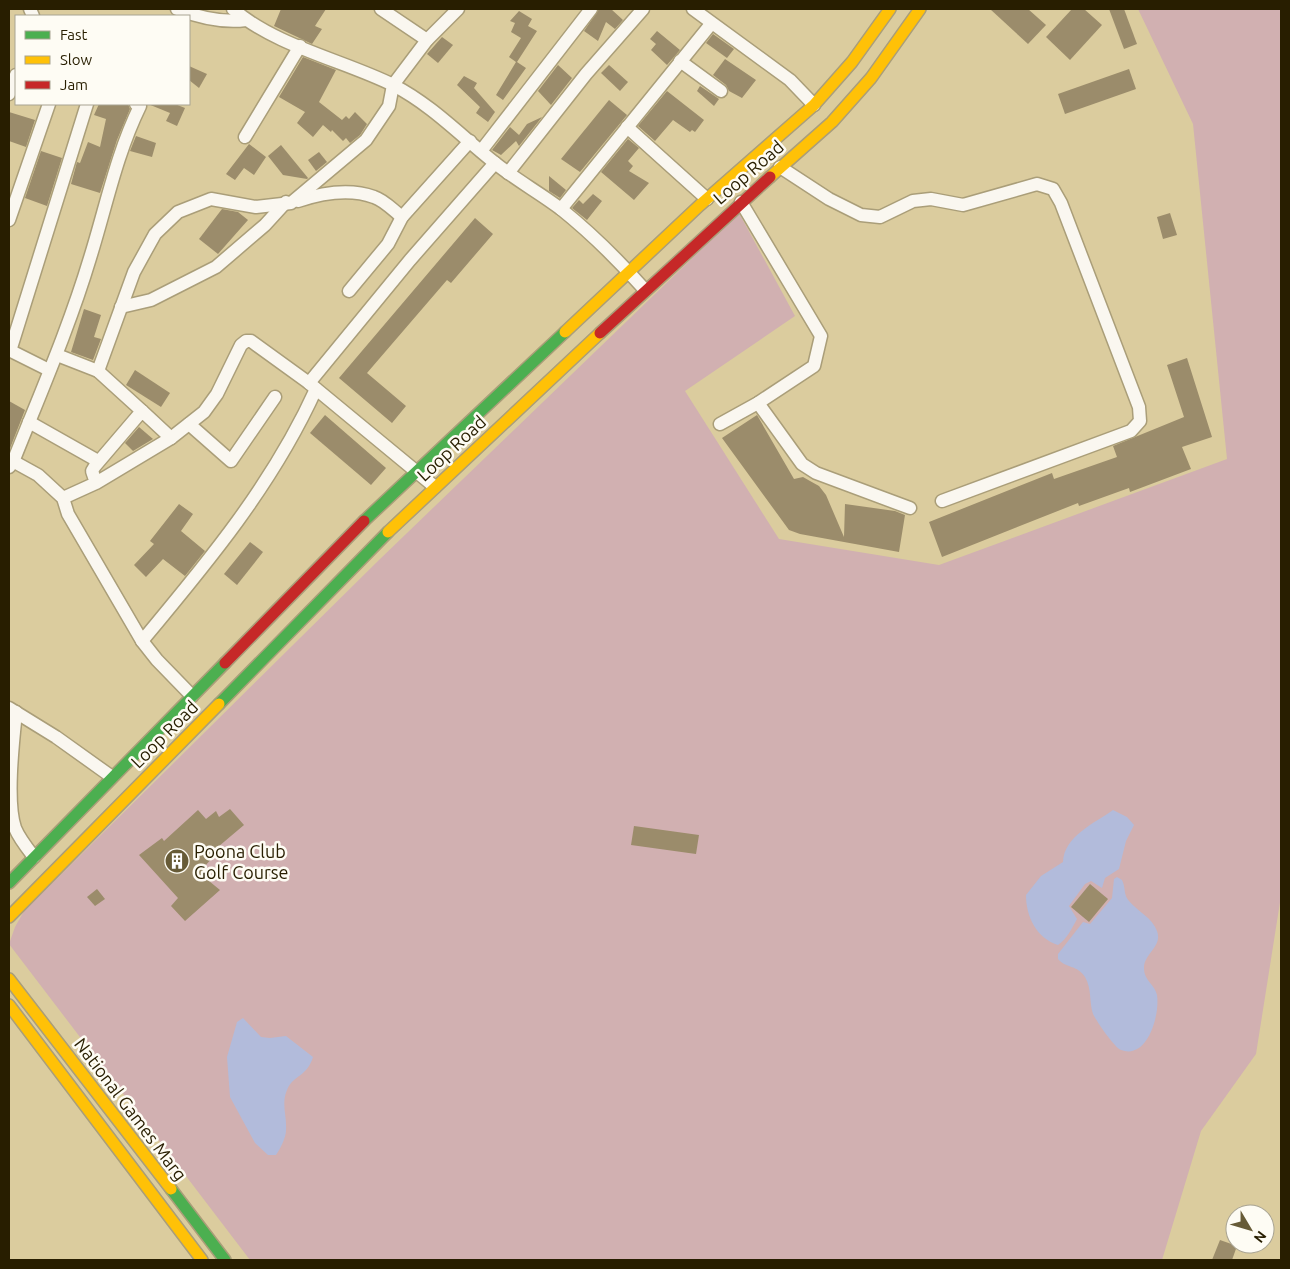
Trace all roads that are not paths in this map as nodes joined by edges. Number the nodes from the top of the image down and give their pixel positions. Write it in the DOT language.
graph roads {
  1 [pos="177,9"];
  2 [pos="234,9"];
  3 [pos="381,9"];
  4 [pos="458,9"];
  5 [pos="592,9"];
  6 [pos="643,9"];
  7 [pos="693,9"];
  8 [pos="890,9"];
  9 [pos="920,9"];
  10 [pos="246,20"];
  11 [pos="711,24"];
  12 [pos="427,40"];
  13 [pos="300,46"];
  14 [pos="680,61"];
  15 [pos="15,79"];
  16 [pos="393,85"];
  17 [pos="721,91"];
  18 [pos="9,94"];
  19 [pos="49,105"];
  20 [pos="88,105"];
  21 [pos="138,105"];
  22 [pos="814,105"];
  23 [pos="627,127"];
  24 [pos="245,138"];
  25 [pos="470,141"];
  26 [pos="481,151"];
  27 [pos="495,163"];
  28 [pos="780,167"];
  29 [pos="508,173"];
  30 [pos="15,185"];
  31 [pos="707,199"];
  32 [pos="741,202"];
  33 [pos="289,203"];
  34 [pos="560,209"];
  35 [pos="402,217"];
  36 [pos="9,220"];
  37 [pos="629,272"];
  38 [pos="646,290"];
  39 [pos="350,291"];
  40 [pos="122,307"];
  41 [pos="9,350"];
  42 [pos="56,355"];
  43 [pos="50,370"];
  44 [pos="98,371"];
  45 [pos="312,386"];
  46 [pos="275,397"];
  47 [pos="758,404"];
  48 [pos="142,411"];
  49 [pos="29,422"];
  50 [pos="189,424"];
  51 [pos="720,424"];
  52 [pos="171,438"];
  53 [pos="98,461"];
  54 [pos="10,462"];
  55 [pos="416,471"];
  56 [pos="96,483"];
  57 [pos="435,487"];
  58 [pos="64,498"];
  59 [pos="942,500"];
  60 [pos="910,508"];
  61 [pos="142,641"];
  62 [pos="192,696"];
  63 [pos="13,710"];
  64 [pos="112,777"];
  65 [pos="34,857"];
  66 [pos="9,883"];
  67 [pos="9,917"];
  68 [pos="9,979"];
  69 [pos="9,991"];
  70 [pos="9,1005"];
  71 [pos="9,1018"];
  72 [pos="35,1032"];
  73 [pos="194,1260"];
  74 [pos="202,1260"];
  75 [pos="214,1260"];
  76 [pos="225,1260"];
  1 -- 10 [label="street"];
  2 -- 10 [label="street"];
  3 -- 12 [label="street"];
  4 -- 12 [label="street"];
  5 -- 26 [label="street"];
  6 -- 29 [label="street"];
  7 -- 11 [label="street"];
  8 -- 22 [label="main road, Loop Road"];
  9 -- 28 [label="main road, Loop Road"];
  10 -- 13 [label="street"];
  11 -- 14 [label="street"];
  11 -- 22 [label="street"];
  12 -- 16 [label="street"];
  13 -- 16 [label="street"];
  13 -- 24 [label="street"];
  14 -- 17 [label="street"];
  14 -- 23 [label="street"];
  15 -- 18 [label="street"];
  16 -- 25 [label="street"];
  16 -- 33 [label="street"];
  19 -- 30 [label="street"];
  20 -- 41 [label="street"];
  21 -- 42 [label="street"];
  22 -- 31 [label="main road, Loop Road"];
  23 -- 31 [label="street"];
  23 -- 34 [label="street"];
  25 -- 26 [label="street"];
  25 -- 35 [label="street"];
  26 -- 27 [label="street"];
  27 -- 29 [label="street"];
  27 -- 45 [label="street"];
  28 -- 32 [label="main road, Loop Road"];
  28 -- 59 [label="street"];
  29 -- 34 [label="street"];
  30 -- 36 [label="street"];
  31 -- 37 [label="main road, Loop Road"];
  32 -- 38 [label="main road, Loop Road"];
  32 -- 47 [label="street"];
  33 -- 35 [label="street"];
  33 -- 40 [label="street"];
  33 -- 40 [label="street"];
  34 -- 37 [label="street"];
  35 -- 39 [label="street"];
  37 -- 38 [label="street"];
  37 -- 55 [label="main road, Loop Road"];
  38 -- 57 [label="main road, Loop Road"];
  40 -- 44 [label="street"];
  41 -- 43 [label="street"];
  42 -- 43 [label="street"];
  42 -- 44 [label="street"];
  43 -- 49 [label="street"];
  44 -- 48 [label="street"];
  45 -- 50 [label="street"];
  45 -- 55 [label="street"];
  45 -- 61 [label="street"];
  46 -- 50 [label="street"];
  47 -- 51 [label="street"];
  47 -- 60 [label="street"];
  48 -- 52 [label="street"];
  48 -- 53 [label="street"];
  49 -- 53 [label="street"];
  49 -- 54 [label="street"];
  50 -- 52 [label="street"];
  52 -- 56 [label="street"];
  53 -- 56 [label="street"];
  54 -- 58 [label="street"];
  55 -- 57 [label="street"];
  55 -- 62 [label="main road, Loop Road"];
  56 -- 58 [label="street"];
  57 -- 67 [label="main road, Loop Road"];
  58 -- 61 [label="street"];
  61 -- 62 [label="street"];
  62 -- 64 [label="main road, Loop Road"];
  63 -- 64 [label="street"];
  63 -- 65 [label="street"];
  64 -- 65 [label="main road, Loop Road"];
  65 -- 66 [label="main road, Loop Road"];
  68 -- 76 [label="main road, National Games Marg"];
  69 -- 72 [label="main road"];
  70 -- 72 [label="main road"];
  71 -- 73 [label="main road"];
  72 -- 74 [label="main road"];
  72 -- 75 [label="main road"];
}
